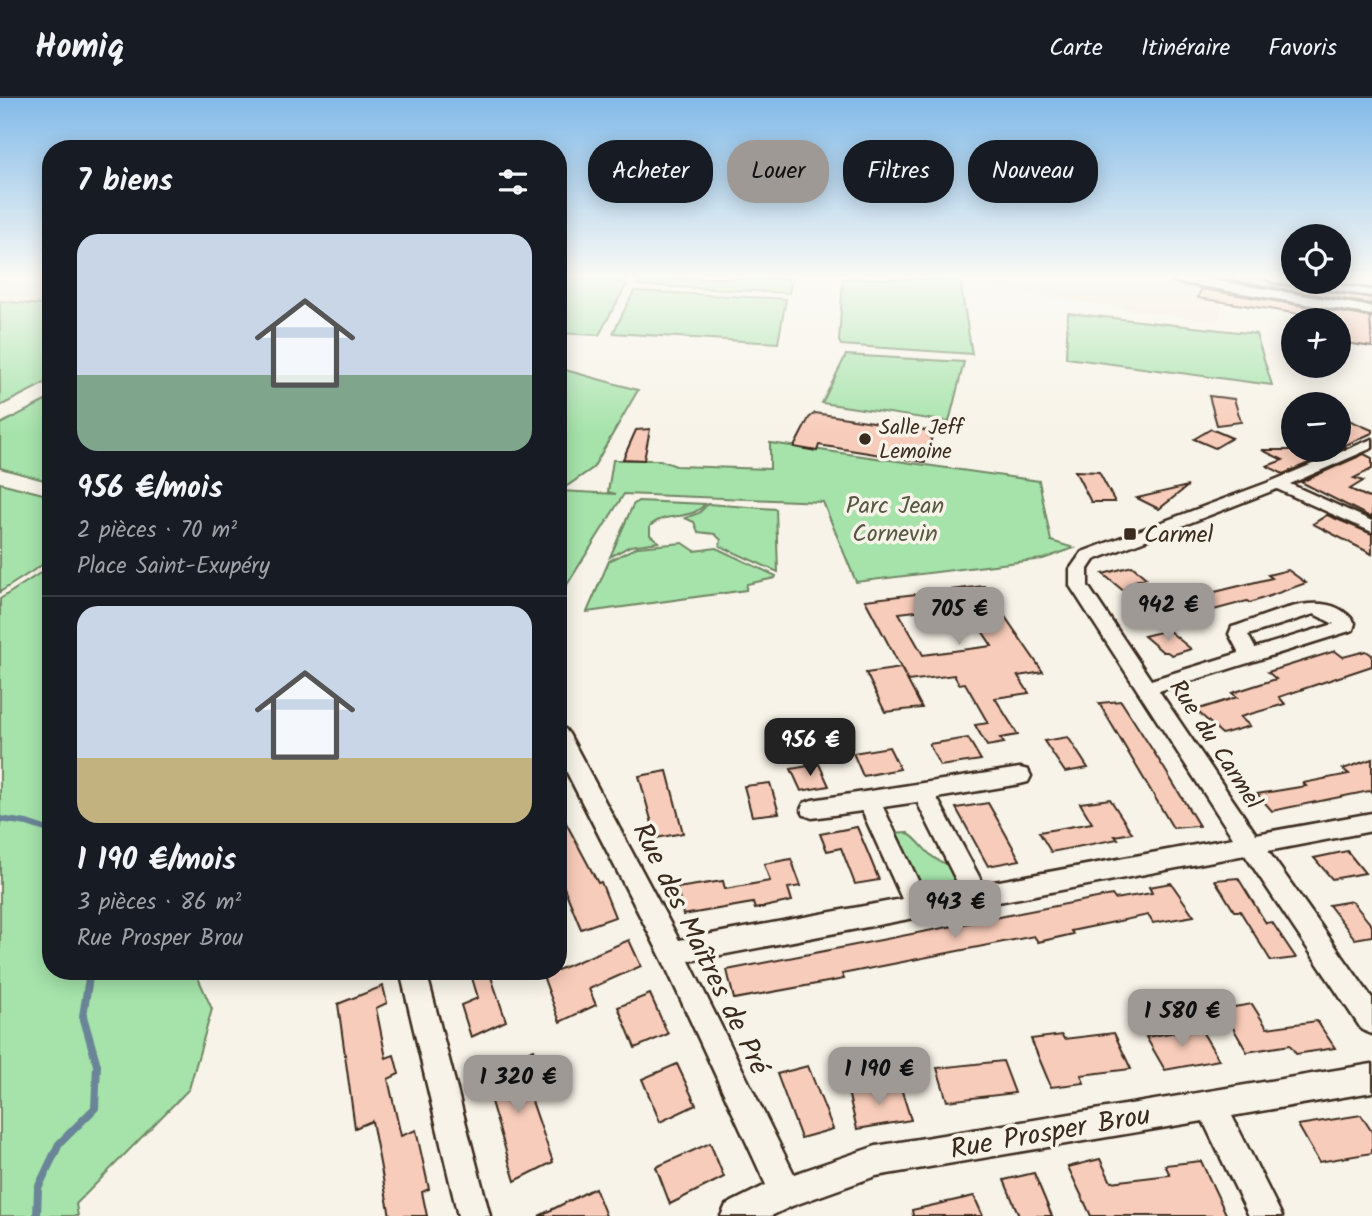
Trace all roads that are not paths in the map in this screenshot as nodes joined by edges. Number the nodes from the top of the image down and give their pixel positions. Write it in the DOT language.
graph roads {
  1 [pos="1370,446"];
  2 [pos="1277,484"];
  3 [pos="1372,527"];
  4 [pos="1251,656"];
  5 [pos="1147,688"];
  6 [pos="567,751"];
  7 [pos="1020,776"];
  8 [pos="923,792"];
  9 [pos="869,801"];
  10 [pos="812,809"];
  11 [pos="1372,822"];
  12 [pos="1250,844"];
  13 [pos="976,895"];
  14 [pos="917,905"];
  15 [pos="671,953"];
  16 [pos="416,980"];
  17 [pos="1372,1021"];
  18 [pos="1372,1078"];
  19 [pos="1210,1104"];
  20 [pos="786,1192"];
  21 [pos="474,1216"];
  22 [pos="737,1216"];
  23 [pos="1266,1216"];
  1 -- 2 [label="street, Rue du Carmel"];
  2 -- 3 [label="street"];
  2 -- 5 [label="street, Rue du Carmel"];
  4 -- 4 [label="street"];
  4 -- 5 [label="street"];
  5 -- 12 [label="street, Rue du Carmel"];
  6 -- 15 [label="street, Rue des Maîtres de Pré"];
  7 -- 8 [label="street"];
  8 -- 9 [label="street"];
  8 -- 13 [label="street"];
  9 -- 10 [label="street"];
  9 -- 14 [label="street"];
  11 -- 12 [label="street"];
  12 -- 13 [label="street"];
  12 -- 17 [label="street, Rue du Carmel"];
  13 -- 14 [label="street"];
  14 -- 15 [label="street"];
  15 -- 20 [label="street, Rue des Maîtres de Pré"];
  16 -- 21 [label="street"];
  18 -- 19 [label="street, Rue Prosper Brou"];
  19 -- 20 [label="street, Rue Prosper Brou"];
  19 -- 23 [label="street"];
  20 -- 22 [label="street, Rue Prosper Brou"];
}
